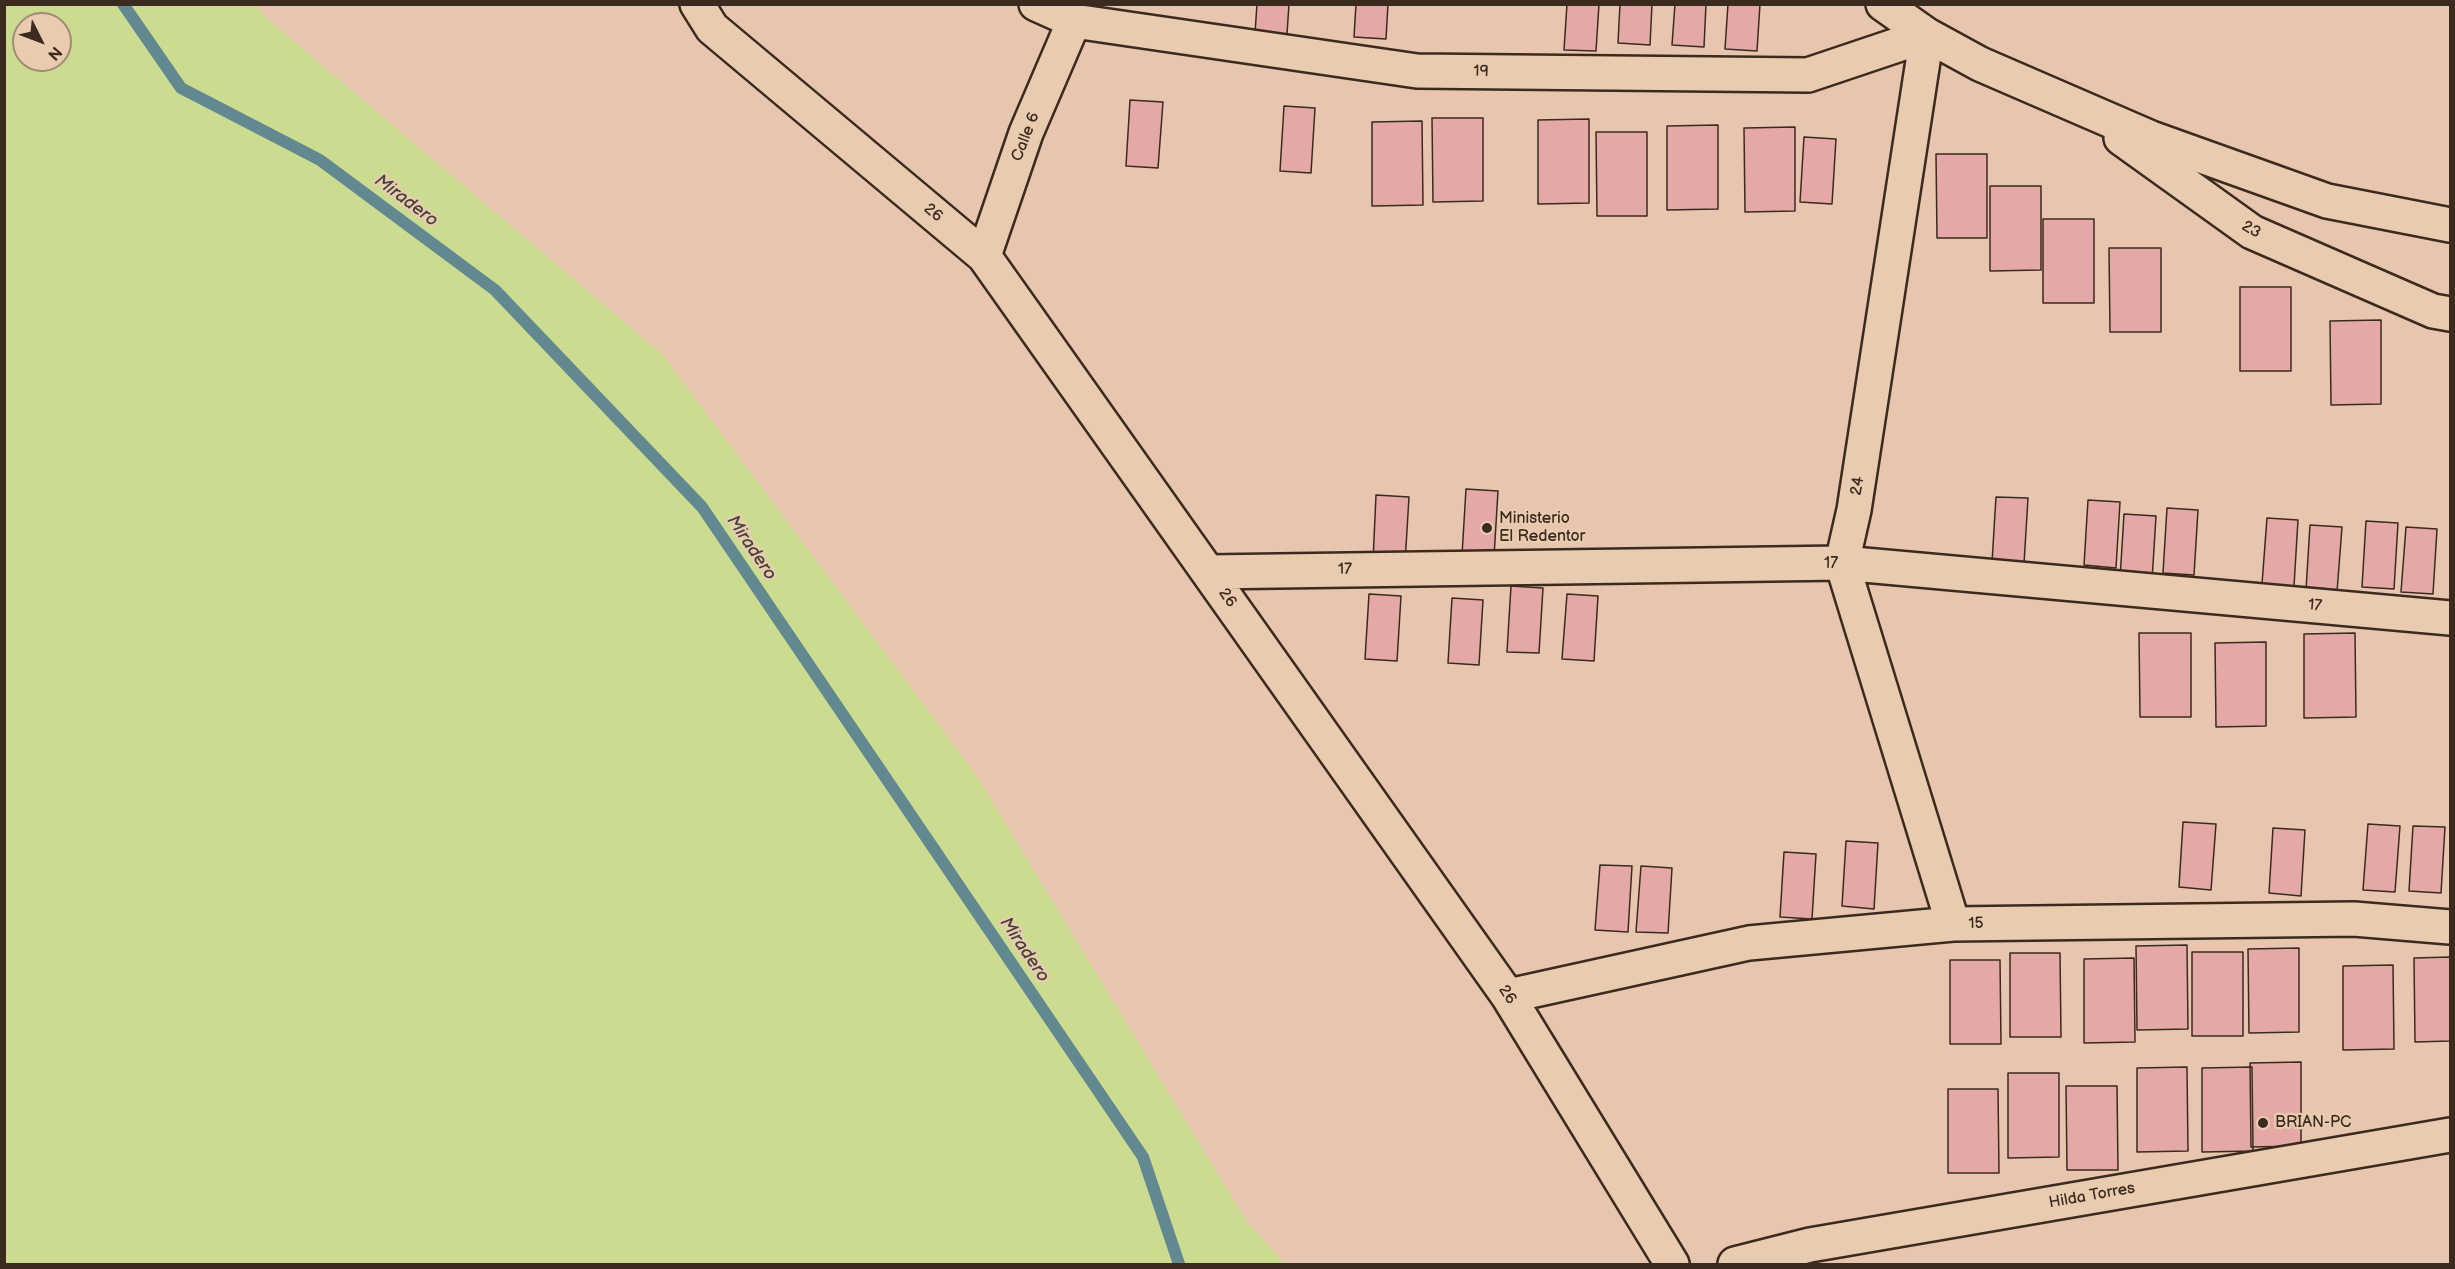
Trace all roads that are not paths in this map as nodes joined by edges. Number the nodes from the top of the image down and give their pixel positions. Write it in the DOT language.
graph roads {
  1 [pos="697,4"];
  2 [pos="1036,4"];
  3 [pos="1883,4"];
  4 [pos="1074,21"];
  5 [pos="1927,35"];
  6 [pos="2074,104"];
  7 [pos="2451,225"];
  8 [pos="984,256"];
  9 [pos="2451,314"];
  10 [pos="1842,563"];
  11 [pos="1208,572"];
  12 [pos="2451,618"];
  13 [pos="1953,924"];
  14 [pos="2451,927"];
  15 [pos="1508,996"];
  16 [pos="2451,1135"];
  17 [pos="1672,1264"];
  18 [pos="1735,1264"];
  1 -- 8 [label="street, 26"];
  2 -- 4 [label="street, 19"];
  3 -- 5 [label="street, 23"];
  4 -- 5 [label="street, 19"];
  4 -- 8 [label="street, Calle 6"];
  5 -- 6 [label="street, 23"];
  5 -- 10 [label="street, 24"];
  6 -- 7 [label="street, 23"];
  6 -- 9 [label="street, 23"];
  8 -- 11 [label="street, 26"];
  10 -- 11 [label="street, 17"];
  10 -- 12 [label="street, 17"];
  10 -- 13 [label="street, 24"];
  11 -- 15 [label="street, 26"];
  13 -- 14 [label="street, 15"];
  13 -- 15 [label="street, 15"];
  15 -- 17 [label="street, 26"];
  16 -- 18 [label="street, Hilda Torres"];
}
